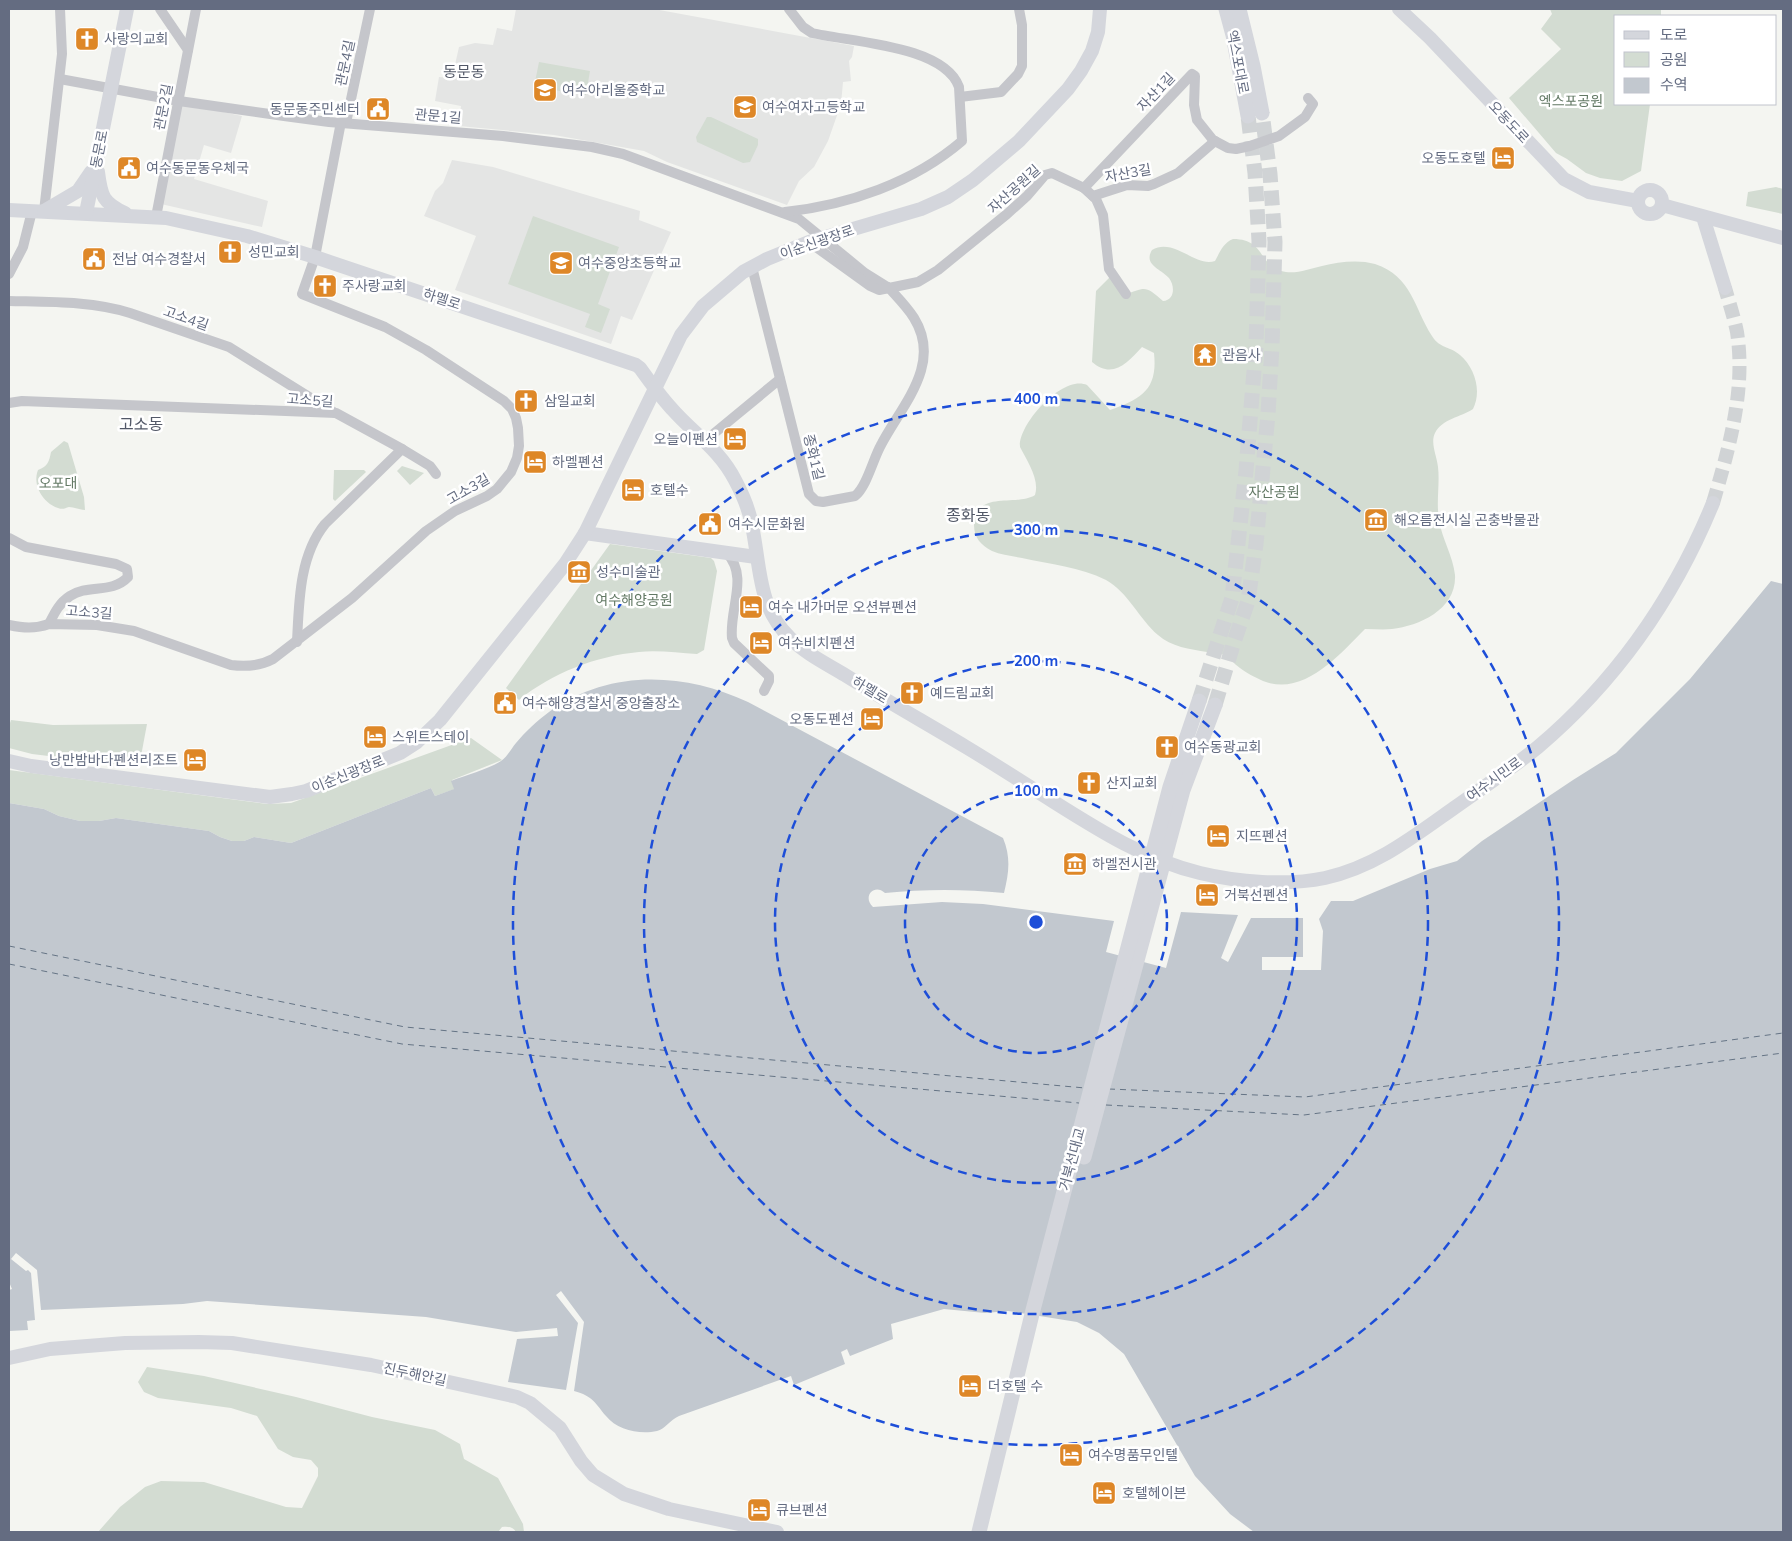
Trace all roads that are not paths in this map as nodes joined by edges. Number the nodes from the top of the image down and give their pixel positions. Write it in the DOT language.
graph roads {
  1 [pos="60,9"];
  2 [pos="127,9"];
  3 [pos="160,9"];
  4 [pos="196,9"];
  5 [pos="370,9"];
  6 [pos="1019,9"];
  7 [pos="1100,9"];
  8 [pos="1226,9"];
  9 [pos="1239,9"];
  10 [pos="1400,9"];
  11 [pos="791,12"];
  12 [pos="188,50"];
  13 [pos="60,79"];
  14 [pos="111,89"];
  15 [pos="960,97"];
  16 [pos="1308,98"];
  17 [pos="179,101"];
  18 [pos="344,123"];
  19 [pos="1215,141"];
  20 [pos="96,162"];
  21 [pos="1084,188"];
  22 [pos="1093,196"];
  23 [pos="9,210"];
  24 [pos="38,211"];
  25 [pos="781,212"];
  26 [pos="86,213"];
  27 [pos="130,215"];
  28 [pos="1703,216"];
  29 [pos="156,217"];
  30 [pos="1783,238"];
  31 [pos="809,242"];
  32 [pos="315,257"];
  33 [pos="752,267"];
  34 [pos="9,274"];
  35 [pos="889,288"];
  36 [pos="1725,288"];
  37 [pos="1126,294"];
  38 [pos="9,301"];
  39 [pos="780,379"];
  40 [pos="654,388"];
  41 [pos="9,403"];
  42 [pos="336,413"];
  43 [pos="706,440"];
  44 [pos="402,449"];
  45 [pos="436,474"];
  46 [pos="1713,503"];
  47 [pos="585,533"];
  48 [pos="9,538"];
  49 [pos="727,553"];
  50 [pos="756,557"];
  51 [pos="49,624"];
  52 [pos="9,625"];
  53 [pos="296,642"];
  54 [pos="764,691"];
  55 [pos="1199,701"];
  56 [pos="1215,705"];
  57 [pos="9,761"];
  58 [pos="1176,788"];
  59 [pos="1168,863"];
  60 [pos="9,1358"];
  61 [pos="777,1532"];
  62 [pos="980,1532"];
  63 [pos="990,1532"];
  1 -- 13 [label="street"];
  2 -- 14 [label="street, 동문로"];
  3 -- 12 [label="street"];
  4 -- 12 [label="street, 관문2길"];
  5 -- 18 [label="street, 관문4길"];
  6 -- 15 [label="street"];
  7 -- 31 [label="street, 이순신광장로"];
  8 -- 9 [label="main road, 엑스포대로"];
  10 -- 28 [label="street, 오동도로"];
  11 -- 15 [label="street"];
  12 -- 17 [label="street, 관문2길"];
  13 -- 14 [label="street, 관문1길"];
  13 -- 24 [label="street"];
  14 -- 17 [label="street, 관문1길"];
  14 -- 20 [label="street, 동문로"];
  15 -- 25 [label="street"];
  16 -- 19 [label="street"];
  17 -- 18 [label="street, 관문1길"];
  17 -- 29 [label="street, 관문2길"];
  18 -- 25 [label="street, 관문1길"];
  18 -- 32 [label="street, 고소3길"];
  19 -- 21 [label="street, 자산1길"];
  19 -- 22 [label="street, 자산3길"];
  20 -- 24 [label="street"];
  20 -- 26 [label="street, 동문로"];
  20 -- 27 [label="street"];
  21 -- 22 [label="street, 자산공원길"];
  21 -- 35 [label="street, 자산공원길"];
  22 -- 37 [label="street, 자산공원길"];
  23 -- 24 [label="street"];
  24 -- 26 [label="street"];
  24 -- 34 [label="street"];
  25 -- 35 [label="street, 관문1길"];
  26 -- 27 [label="street, 하멜로"];
  27 -- 29 [label="street, 하멜로"];
  28 -- 30 [label="street"];
  28 -- 36 [label="street"];
  29 -- 32 [label="street, 하멜로"];
  31 -- 33 [label="street, 이순신광장로"];
  31 -- 35 [label="street, 자산공원길"];
  32 -- 40 [label="street, 하멜로"];
  32 -- 53 [label="street, 고소3길"];
  33 -- 39 [label="street, 종화1길"];
  33 -- 40 [label="street, 이순신광장로"];
  35 -- 39 [label="street, 종화1길"];
  38 -- 42 [label="street, 고소4길"];
  39 -- 43 [label="street"];
  40 -- 43 [label="street, 하멜로"];
  40 -- 47 [label="street, 이순신광장로"];
  41 -- 42 [label="street, 고소5길"];
  42 -- 44 [label="street, 고소5길"];
  43 -- 50 [label="street, 하멜로"];
  44 -- 45 [label="street, 고소5길"];
  44 -- 53 [label="street"];
  46 -- 59 [label="street, 여수시민로"];
  47 -- 49 [label="street"];
  47 -- 57 [label="street, 이순신광장로"];
  48 -- 51 [label="street"];
  49 -- 50 [label="street"];
  49 -- 54 [label="street"];
  50 -- 59 [label="street, 하멜로"];
  51 -- 52 [label="street, 고소3길"];
  51 -- 53 [label="street, 고소3길"];
  55 -- 58 [label="main road"];
  56 -- 58 [label="main road"];
  58 -- 62 [label="main road, 거북선대교"];
  58 -- 63 [label="main road, 거북선대교"];
  60 -- 61 [label="street, 진두해안길"];
}
